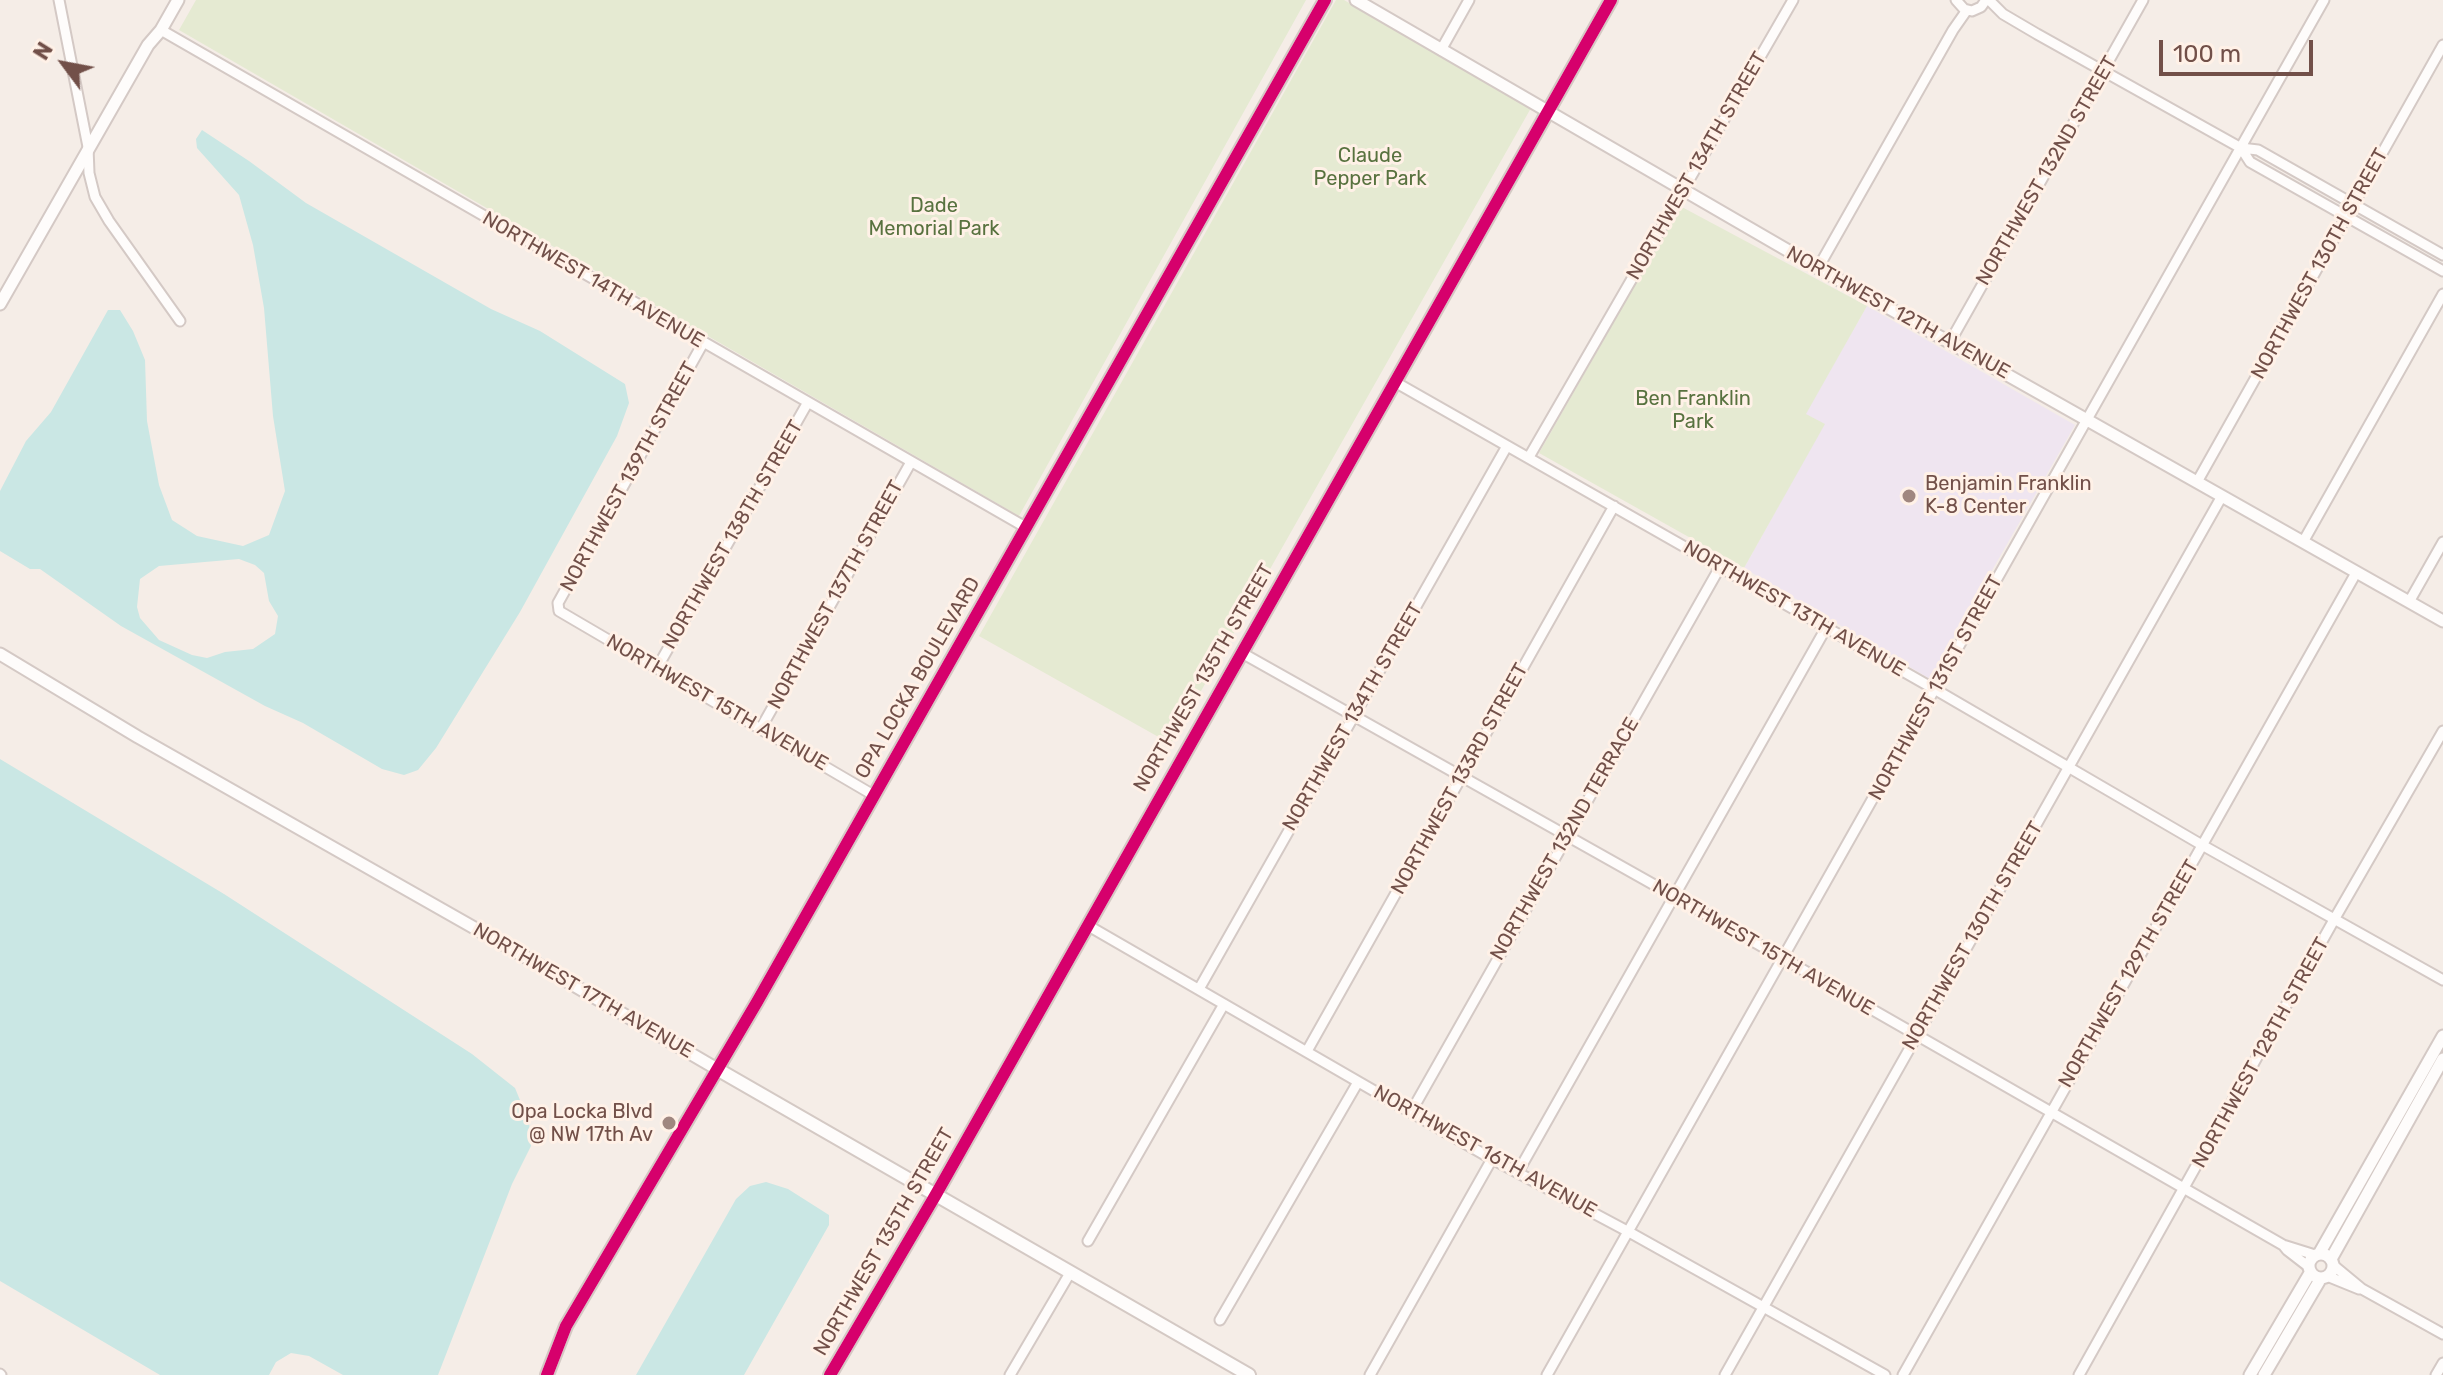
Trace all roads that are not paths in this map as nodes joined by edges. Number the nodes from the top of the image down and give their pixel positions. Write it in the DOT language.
graph roads {
  1 [pos="59,0"];
  2 [pos="178,0"];
  3 [pos="1325,0"];
  4 [pos="1356,0"];
  5 [pos="1469,0"];
  6 [pos="1611,0"];
  7 [pos="1793,0"];
  8 [pos="2143,0"];
  9 [pos="2324,0"];
  10 [pos="1985,2"];
  11 [pos="1961,6"];
  12 [pos="161,30"];
  13 [pos="2443,45"];
  14 [pos="1441,50"];
  15 [pos="2104,71"];
  16 [pos="1548,111"];
  17 [pos="88,147"];
  18 [pos="2241,148"];
  19 [pos="1683,190"];
  20 [pos="2353,204"];
  21 [pos="2346,216"];
  22 [pos="2443,255"];
  23 [pos="1818,268"];
  24 [pos="2443,271"];
  25 [pos="2443,294"];
  26 [pos="0,304"];
  27 [pos="180,321"];
  28 [pos="1950,342"];
  29 [pos="703,343"];
  30 [pos="1395,382"];
  31 [pos="808,402"];
  32 [pos="2087,419"];
  33 [pos="1507,446"];
  34 [pos="1529,457"];
  35 [pos="911,462"];
  36 [pos="2197,482"];
  37 [pos="2222,496"];
  38 [pos="1614,506"];
  39 [pos="1027,528"];
  40 [pos="2303,542"];
  41 [pos="2443,542"];
  42 [pos="1720,567"];
  43 [pos="2356,573"];
  44 [pos="2409,602"];
  45 [pos="559,611"];
  46 [pos="2443,621"];
  47 [pos="1826,628"];
  48 [pos="1242,653"];
  49 [pos="0,654"];
  50 [pos="657,668"];
  51 [pos="1936,690"];
  52 [pos="1354,716"];
  53 [pos="761,728"];
  54 [pos="2443,731"];
  55 [pos="2069,769"];
  56 [pos="1461,777"];
  57 [pos="875,796"];
  58 [pos="1567,836"];
  59 [pos="2202,845"];
  60 [pos="1674,896"];
  61 [pos="2335,918"];
  62 [pos="1087,925"];
  63 [pos="1783,959"];
  64 [pos="2443,980"];
  65 [pos="1199,989"];
  66 [pos="1224,1004"];
  67 [pos="1916,1036"];
  68 [pos="2443,1036"];
  69 [pos="1307,1051"];
  70 [pos="2443,1059"];
  71 [pos="717,1069"];
  72 [pos="1358,1082"];
  73 [pos="1411,1112"];
  74 [pos="2050,1112"];
  75 [pos="1492,1159"];
  76 [pos="1518,1172"];
  77 [pos="2186,1188"];
  78 [pos="935,1196"];
  79 [pos="1629,1232"];
  80 [pos="1088,1241"];
  81 [pos="2283,1245"];
  82 [pos="2317,1254"];
  83 [pos="2322,1270"];
  84 [pos="1070,1273"];
  85 [pos="1764,1306"];
  86 [pos="1220,1320"];
  87 [pos="2443,1334"];
  88 [pos="2443,1363"];
  89 [pos="547,1375"];
  90 [pos="830,1375"];
  91 [pos="1010,1375"];
  92 [pos="1249,1375"];
  93 [pos="1370,1375"];
  94 [pos="1547,1375"];
  95 [pos="1725,1375"];
  96 [pos="1885,1375"];
  97 [pos="1903,1375"];
  98 [pos="2079,1375"];
  99 [pos="2250,1375"];
  100 [pos="2264,1375"];
  101 [pos="2436,1375"];
  1 -- 17 [label="street"];
  2 -- 12 [label="street"];
  3 -- 39 [label="main road, OPA LOCKA BOULEVARD"];
  4 -- 14 [label="street, NORTHWEST 12TH AVENUE"];
  5 -- 14 [label="street"];
  6 -- 16 [label="main road, NORTHWEST 135TH STREET"];
  7 -- 19 [label="street, NORTHWEST 134TH STREET"];
  8 -- 15 [label="street, NORTHWEST 132ND STREET"];
  9 -- 18 [label="street, NORTHWEST 131ST STREET"];
  10 -- 11 [label="street"];
  10 -- 15 [label="street"];
  11 -- 23 [label="street"];
  12 -- 17 [label="street"];
  12 -- 29 [label="street, NORTHWEST 14TH AVENUE"];
  13 -- 20 [label="street, NORTHWEST 130TH STREET"];
  14 -- 16 [label="street, NORTHWEST 12TH AVENUE"];
  15 -- 18 [label="street"];
  15 -- 28 [label="street, NORTHWEST 132ND STREET"];
  16 -- 19 [label="street, NORTHWEST 12TH AVENUE"];
  16 -- 30 [label="main road, NORTHWEST 135TH STREET"];
  17 -- 26 [label="street"];
  17 -- 27 [label="street"];
  18 -- 20 [label="street"];
  18 -- 21 [label="street"];
  18 -- 32 [label="street, NORTHWEST 131ST STREET"];
  19 -- 23 [label="street, NORTHWEST 12TH AVENUE"];
  19 -- 34 [label="street, NORTHWEST 134TH STREET"];
  20 -- 21 [label="street, NORTHWEST 130TH STREET"];
  20 -- 22 [label="street"];
  21 -- 24 [label="street"];
  21 -- 36 [label="street, NORTHWEST 130TH STREET"];
  23 -- 28 [label="street, NORTHWEST 12TH AVENUE"];
  25 -- 40 [label="street"];
  28 -- 32 [label="street, NORTHWEST 12TH AVENUE"];
  29 -- 31 [label="street, NORTHWEST 14TH AVENUE"];
  29 -- 45 [label="street, NORTHWEST 139TH STREET"];
  30 -- 33 [label="street, NORTHWEST 13TH AVENUE"];
  30 -- 48 [label="main road, NORTHWEST 135TH STREET"];
  31 -- 35 [label="street, NORTHWEST 14TH AVENUE"];
  31 -- 50 [label="street, NORTHWEST 138TH STREET"];
  32 -- 36 [label="street, NORTHWEST 12TH AVENUE"];
  32 -- 51 [label="street, NORTHWEST 131ST STREET"];
  33 -- 34 [label="street, NORTHWEST 13TH AVENUE"];
  33 -- 52 [label="street, NORTHWEST 134TH STREET"];
  34 -- 38 [label="street, NORTHWEST 13TH AVENUE"];
  35 -- 39 [label="street, NORTHWEST 14TH AVENUE"];
  35 -- 53 [label="street, NORTHWEST 137TH STREET"];
  36 -- 37 [label="street, NORTHWEST 12TH AVENUE"];
  37 -- 40 [label="street, NORTHWEST 12TH AVENUE"];
  37 -- 55 [label="street, NORTHWEST 130TH STREET"];
  38 -- 42 [label="street, NORTHWEST 13TH AVENUE"];
  38 -- 56 [label="street, NORTHWEST 133RD STREET"];
  39 -- 57 [label="main road, OPA LOCKA BOULEVARD"];
  40 -- 43 [label="street, NORTHWEST 12TH AVENUE"];
  41 -- 44 [label="street"];
  42 -- 47 [label="street, NORTHWEST 13TH AVENUE"];
  42 -- 58 [label="street, NORTHWEST 132ND TERRACE"];
  43 -- 44 [label="street, NORTHWEST 12TH AVENUE"];
  43 -- 59 [label="street, NORTHWEST 129TH STREET"];
  44 -- 46 [label="street, NORTHWEST 12TH AVENUE"];
  45 -- 50 [label="street, NORTHWEST 15TH AVENUE"];
  47 -- 51 [label="street, NORTHWEST 13TH AVENUE"];
  47 -- 60 [label="street"];
  48 -- 52 [label="street, NORTHWEST 15TH AVENUE"];
  48 -- 62 [label="main road, NORTHWEST 135TH STREET"];
  49 -- 71 [label="street, NORTHWEST 17TH AVENUE"];
  50 -- 53 [label="street, NORTHWEST 15TH AVENUE"];
  51 -- 55 [label="street, NORTHWEST 13TH AVENUE"];
  51 -- 63 [label="street, NORTHWEST 131ST STREET"];
  52 -- 56 [label="street, NORTHWEST 15TH AVENUE"];
  52 -- 65 [label="street, NORTHWEST 134TH STREET"];
  53 -- 57 [label="street, NORTHWEST 15TH AVENUE"];
  54 -- 61 [label="street, NORTHWEST 128TH STREET"];
  55 -- 59 [label="street, NORTHWEST 13TH AVENUE"];
  55 -- 67 [label="street, NORTHWEST 130TH STREET"];
  56 -- 58 [label="street, NORTHWEST 15TH AVENUE"];
  56 -- 69 [label="street, NORTHWEST 133RD STREET"];
  57 -- 71 [label="main road, OPA LOCKA BOULEVARD"];
  58 -- 60 [label="street, NORTHWEST 15TH AVENUE"];
  58 -- 73 [label="street, NORTHWEST 132ND TERRACE"];
  59 -- 61 [label="street, NORTHWEST 13TH AVENUE"];
  59 -- 74 [label="street, NORTHWEST 129TH STREET"];
  60 -- 63 [label="street, NORTHWEST 15TH AVENUE"];
  60 -- 76 [label="street"];
  61 -- 64 [label="street, NORTHWEST 13TH AVENUE"];
  61 -- 77 [label="street, NORTHWEST 128TH STREET"];
  62 -- 65 [label="street, NORTHWEST 16TH AVENUE"];
  62 -- 78 [label="main road, NORTHWEST 135TH STREET"];
  63 -- 67 [label="street, NORTHWEST 15TH AVENUE"];
  63 -- 79 [label="street, NORTHWEST 131ST STREET"];
  65 -- 66 [label="street, NORTHWEST 16TH AVENUE"];
  66 -- 69 [label="street, NORTHWEST 16TH AVENUE"];
  66 -- 80 [label="street"];
  67 -- 74 [label="street, NORTHWEST 15TH AVENUE"];
  67 -- 85 [label="street, NORTHWEST 130TH STREET"];
  68 -- 82 [label="street"];
  69 -- 72 [label="street, NORTHWEST 16TH AVENUE"];
  70 -- 83 [label="street"];
  71 -- 78 [label="main road, NORTHWEST 17TH AVENUE"];
  71 -- 89 [label="main road, OPA LOCKA BOULEVARD"];
  72 -- 73 [label="street, NORTHWEST 16TH AVENUE"];
  72 -- 86 [label="street"];
  73 -- 75 [label="street, NORTHWEST 16TH AVENUE"];
  74 -- 77 [label="street, NORTHWEST 15TH AVENUE"];
  74 -- 97 [label="street, NORTHWEST 129TH STREET"];
  75 -- 76 [label="street, NORTHWEST 16TH AVENUE"];
  75 -- 93 [label="street"];
  76 -- 79 [label="street, NORTHWEST 16TH AVENUE"];
  77 -- 81 [label="street, NORTHWEST 15TH AVENUE"];
  77 -- 98 [label="street, NORTHWEST 128TH STREET"];
  78 -- 84 [label="main road, NORTHWEST 17TH AVENUE"];
  78 -- 90 [label="main road, NORTHWEST 135TH STREET"];
  79 -- 85 [label="street, NORTHWEST 16TH AVENUE"];
  79 -- 94 [label="street, NORTHWEST 131ST STREET"];
  81 -- 82 [label="street, NORTHWEST 15TH AVENUE"];
  81 -- 83 [label="street, NORTHWEST 15TH AVENUE"];
  82 -- 83 [label="street"];
  83 -- 87 [label="street, NORTHWEST 15TH AVENUE"];
  83 -- 99 [label="street"];
  83 -- 100 [label="street"];
  84 -- 91 [label="street"];
  84 -- 92 [label="main road, NORTHWEST 17TH AVENUE"];
  85 -- 95 [label="street, NORTHWEST 130TH STREET"];
  85 -- 96 [label="street, NORTHWEST 16TH AVENUE"];
  88 -- 101 [label="street"];
}
